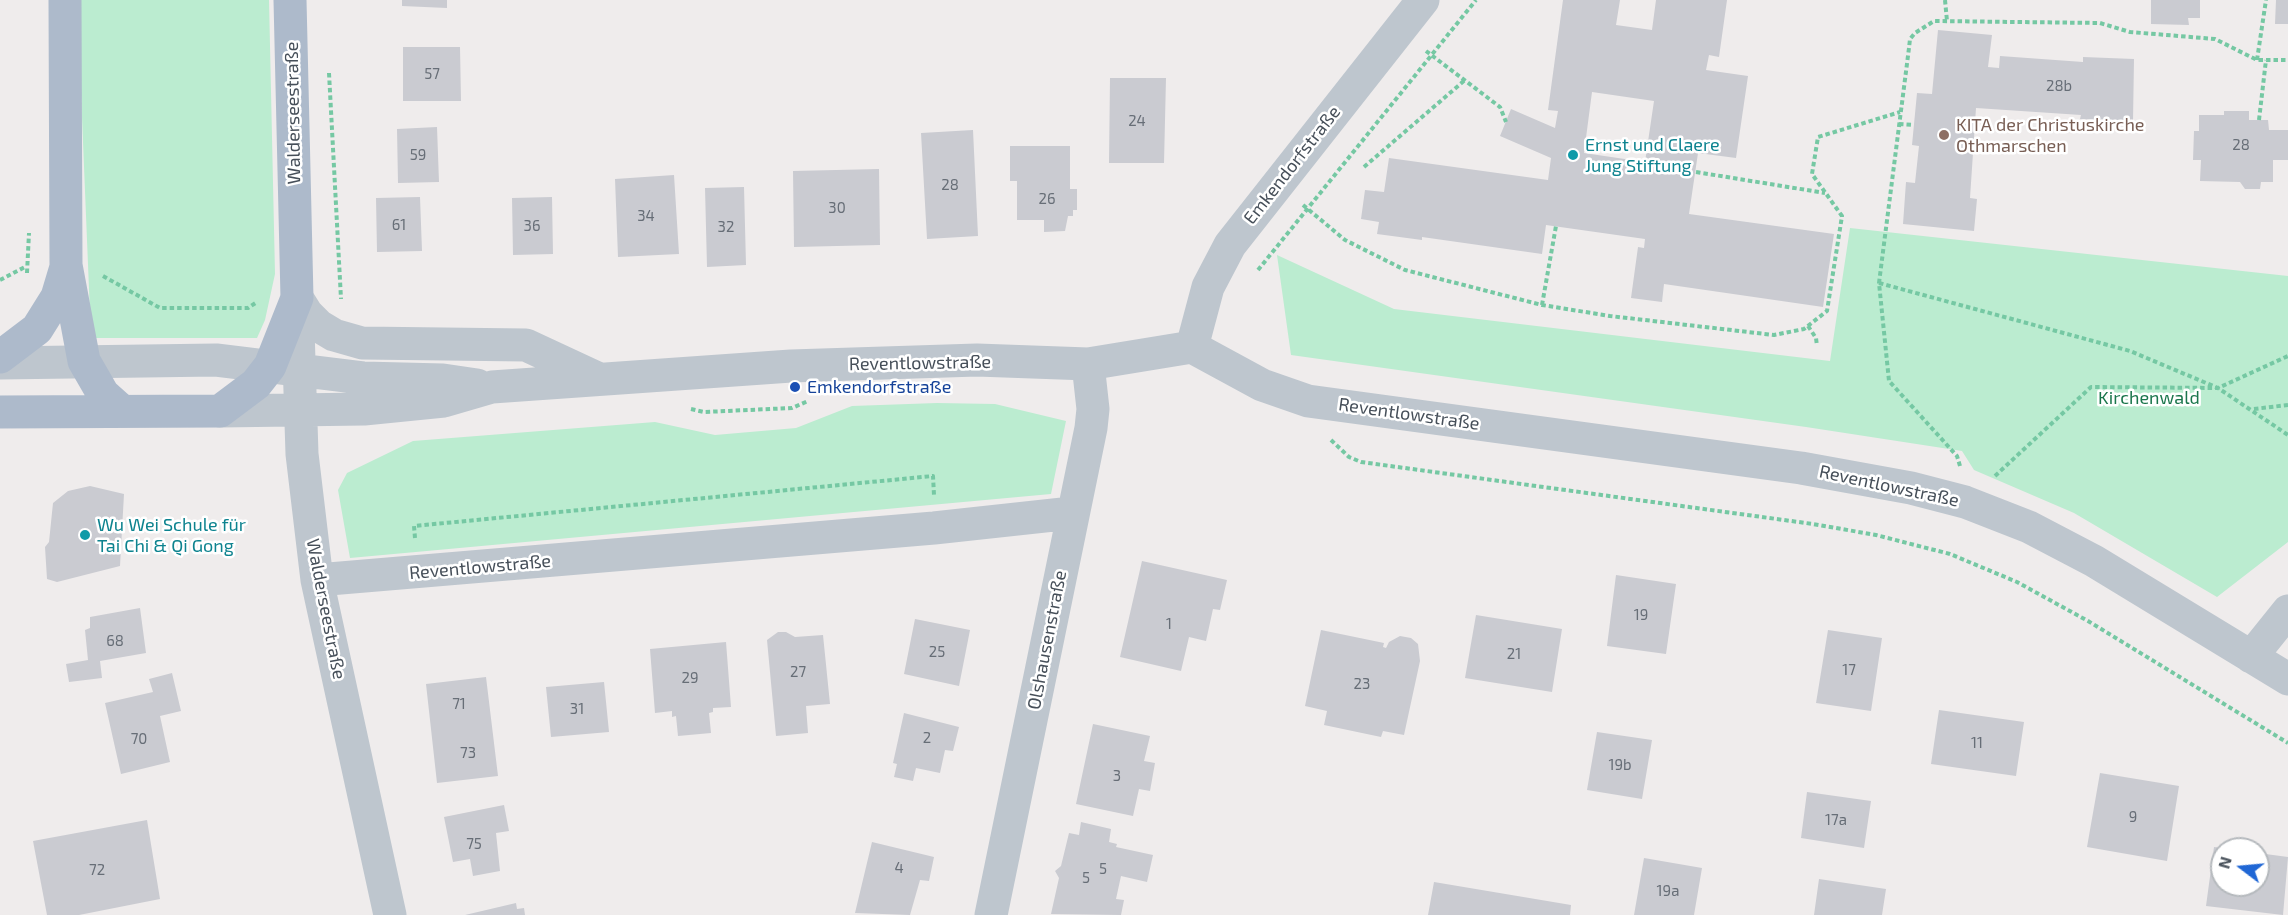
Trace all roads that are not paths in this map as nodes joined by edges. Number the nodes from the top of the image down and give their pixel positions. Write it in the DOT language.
graph roads {
  1 [pos="65,0"];
  2 [pos="290,0"];
  3 [pos="1423,0"];
  4 [pos="80,268"];
  5 [pos="297,298"];
  6 [pos="1192,347"];
  7 [pos="0,357"];
  8 [pos="84,361"];
  9 [pos="0,363"];
  10 [pos="1088,364"];
  11 [pos="285,369"];
  12 [pos="598,379"];
  13 [pos="492,387"];
  14 [pos="122,411"];
  15 [pos="220,411"];
  16 [pos="0,412"];
  17 [pos="301,412"];
  18 [pos="1072,513"];
  19 [pos="317,580"];
  20 [pos="2288,611"];
  21 [pos="2251,657"];
  22 [pos="2288,679"];
  23 [pos="390,915"];
  24 [pos="991,915"];
  1 -- 4 [label="main road"];
  2 -- 5 [label="main road, Walderseestraße"];
  3 -- 6 [label="street, Emkendorfstraße"];
  4 -- 7 [label="main road"];
  4 -- 8 [label="main road"];
  5 -- 11 [label="main road, Walderseestraße"];
  5 -- 12 [label="street"];
  6 -- 10 [label="street, Reventlowstraße"];
  6 -- 21 [label="street, Reventlowstraße"];
  8 -- 9 [label="street, Reventlowstraße"];
  8 -- 11 [label="street, Reventlowstraße"];
  8 -- 14 [label="main road"];
  10 -- 12 [label="street, Reventlowstraße"];
  10 -- 18 [label="street, Olshausenstraße"];
  11 -- 13 [label="street, Reventlowstraße"];
  11 -- 15 [label="main road, Walderseestraße"];
  11 -- 17 [label="street, Walderseestraße"];
  12 -- 13 [label="street, Reventlowstraße"];
  13 -- 17 [label="street, Reventlowstraße"];
  14 -- 15 [label="main road, Reventlowstraße"];
  14 -- 16 [label="main road, Reventlowstraße"];
  15 -- 17 [label="street, Reventlowstraße"];
  17 -- 19 [label="street, Walderseestraße"];
  18 -- 19 [label="street, Reventlowstraße"];
  18 -- 24 [label="street, Olshausenstraße"];
  19 -- 23 [label="street, Walderseestraße"];
  20 -- 21 [label="street"];
  21 -- 22 [label="street, Reventlowstraße"];
}
